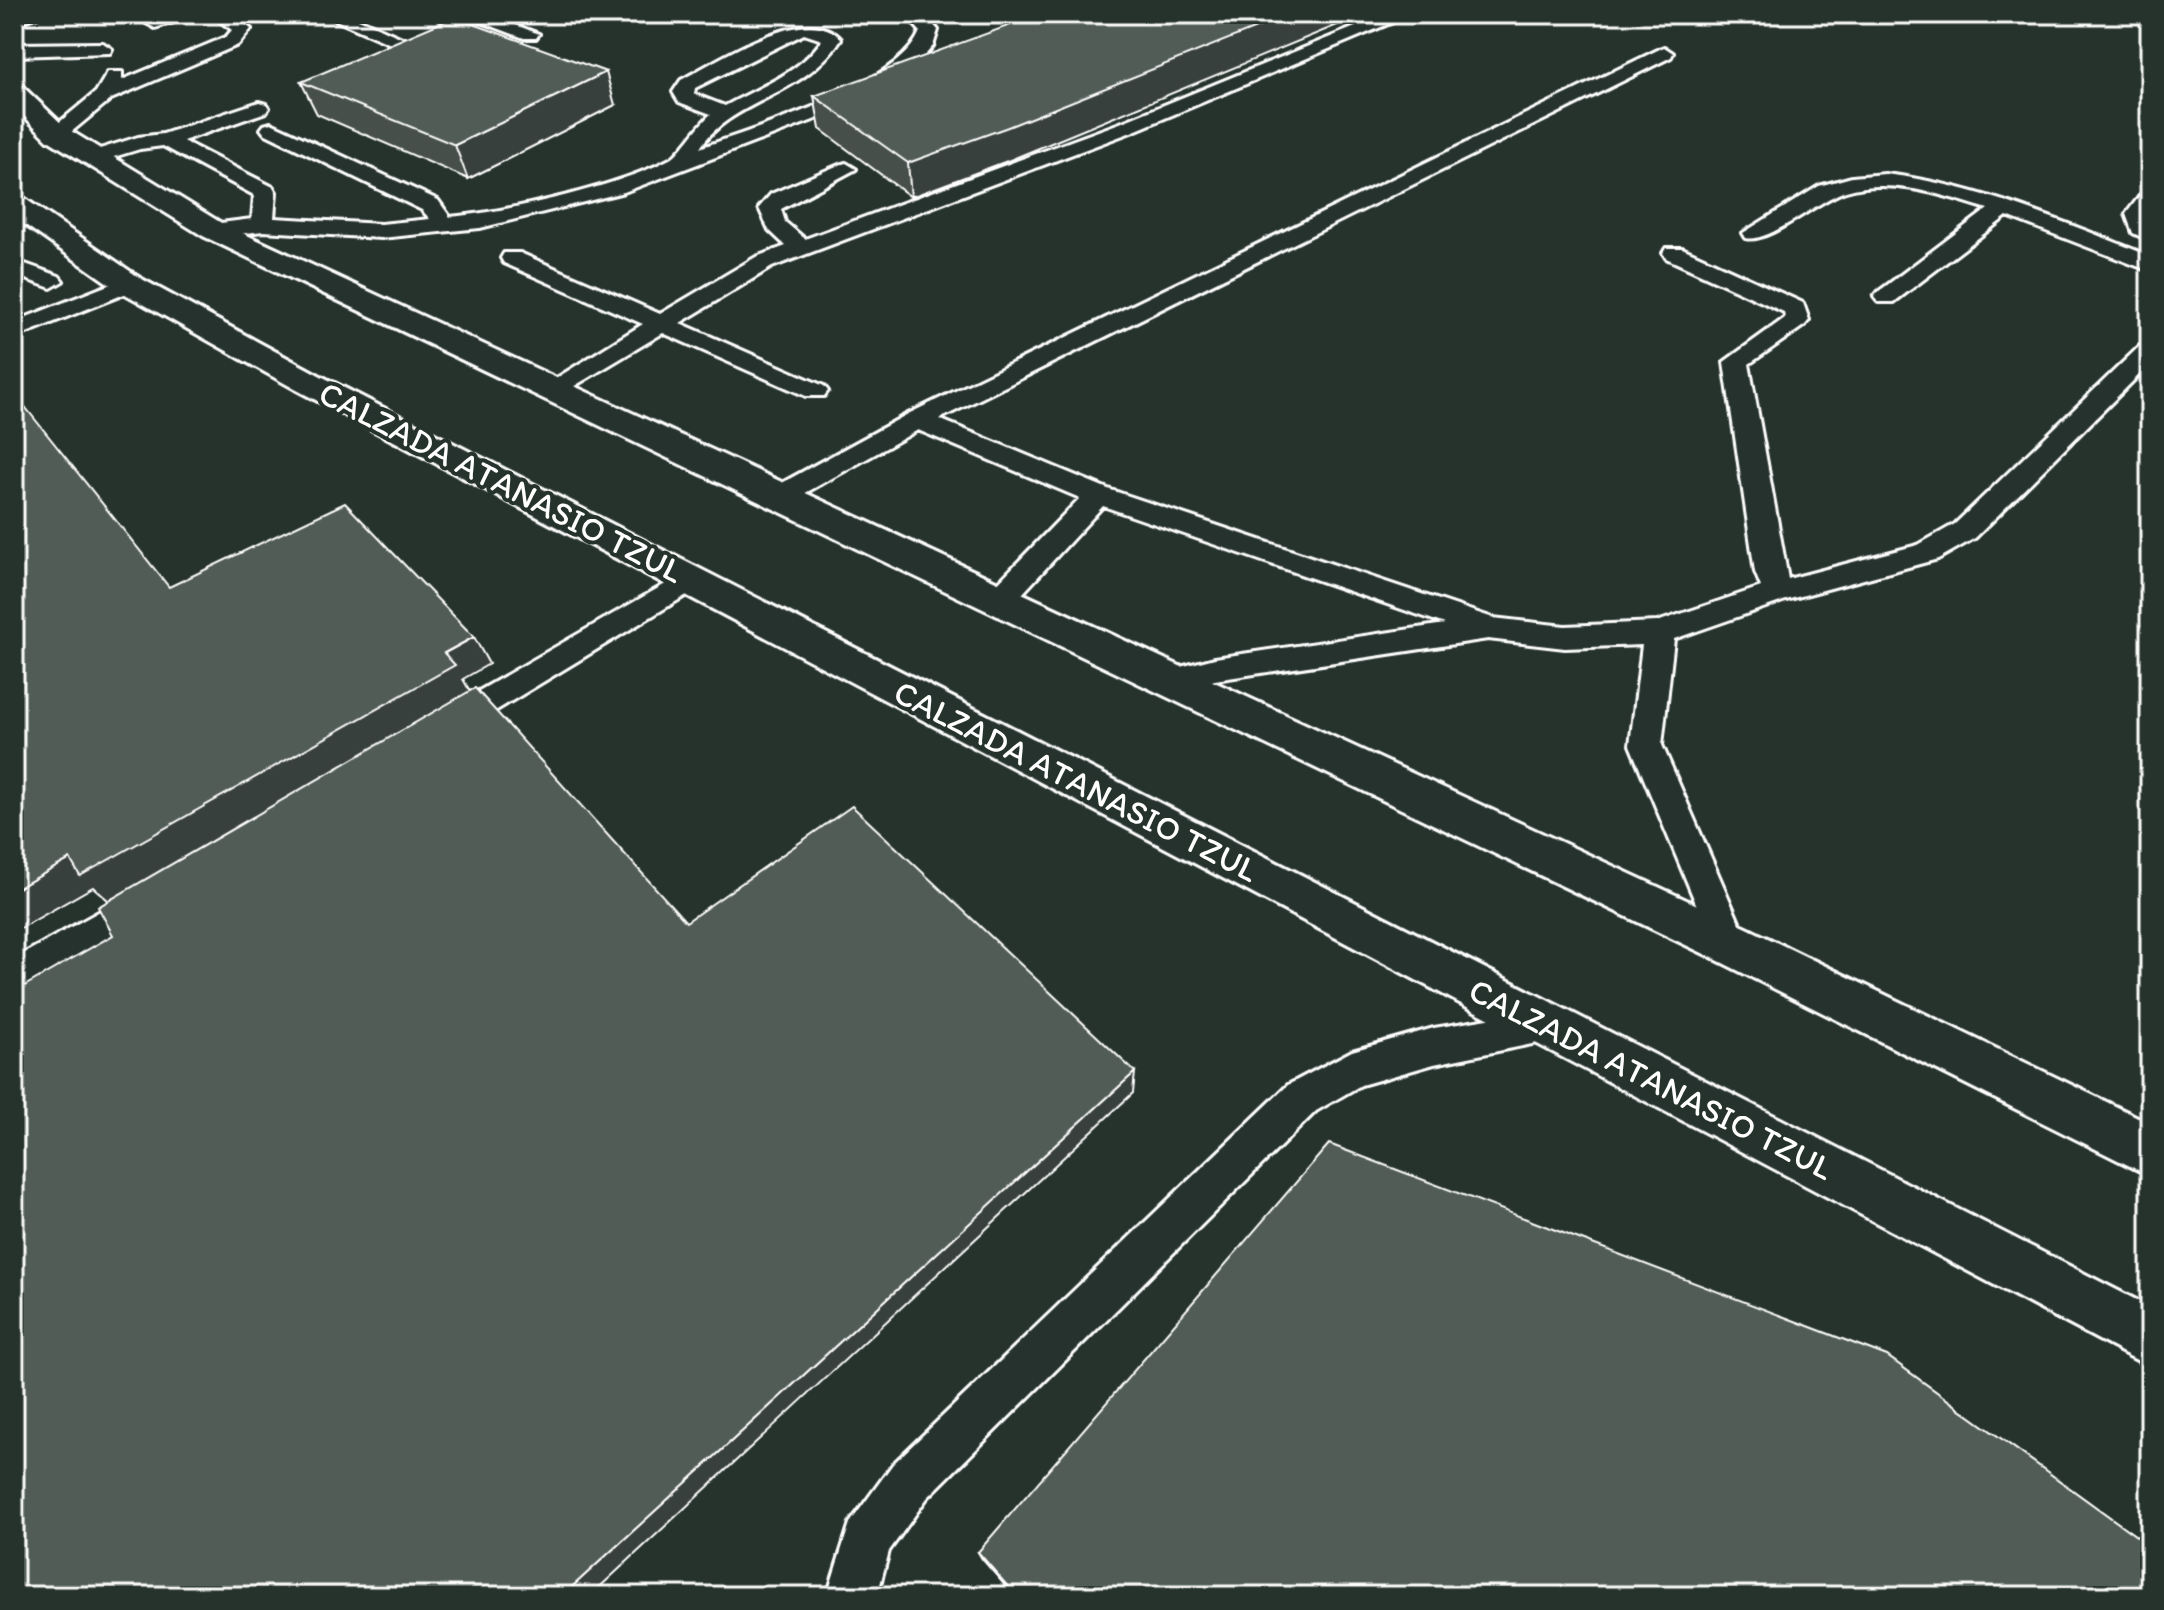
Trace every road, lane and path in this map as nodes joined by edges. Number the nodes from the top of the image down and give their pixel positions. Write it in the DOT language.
graph roads {
  1 [pos="34,14"];
  2 [pos="191,14"];
  3 [pos="220,14"];
  4 [pos="331,14"];
  5 [pos="469,14"];
  6 [pos="914,14"];
  7 [pos="1403,14"];
  8 [pos="14,20"];
  9 [pos="155,23"];
  10 [pos="530,34"];
  11 [pos="107,43"];
  12 [pos="416,48"];
  13 [pos="14,50"];
  14 [pos="1664,53"];
  15 [pos="121,66"];
  16 [pos="14,92"];
  17 [pos="104,95"];
  18 [pos="259,108"];
  19 [pos="728,114"];
  20 [pos="271,129"];
  21 [pos="57,134"];
  22 [pos="166,140"];
  23 [pos="94,157"];
  24 [pos="681,163"];
  25 [pos="846,169"];
  26 [pos="2150,198"];
  27 [pos="14,204"];
  28 [pos="2003,208"];
  29 [pos="263,224"];
  30 [pos="444,224"];
  31 [pos="213,230"];
  32 [pos="1754,233"];
  33 [pos="2150,234"];
  34 [pos="801,247"];
  35 [pos="1674,253"];
  36 [pos="512,258"];
  37 [pos="2150,264"];
  38 [pos="14,267"];
  39 [pos="51,281"];
  40 [pos="129,284"];
  41 [pos="1886,297"];
  42 [pos="663,325"];
  43 [pos="14,331"];
  44 [pos="2150,350"];
  45 [pos="552,389"];
  46 [pos="815,391"];
  47 [pos="917,420"];
  48 [pos="781,495"];
  49 [pos="1098,495"];
  50 [pos="690,580"];
  51 [pos="1778,592"];
  52 [pos="1000,599"];
  53 [pos="1491,629"];
  54 [pos="1659,633"];
  55 [pos="1172,680"];
  56 [pos="423,738"];
  57 [pos="178,882"];
  58 [pos="1730,943"];
  59 [pos="14,978"];
  60 [pos="1548,1026"];
  61 [pos="2150,1150"];
  62 [pos="2150,1338"];
  63 [pos="852,1596"];
  1 -- 8 [label="lane"];
  2 -- 9 [label="lane"];
  3 -- 17 [label="lane"];
  4 -- 12 [label="lane"];
  5 -- 10 [label="lane"];
  6 -- 24 [label="lane"];
  7 -- 34 [label="lane"];
  11 -- 13 [label="lane"];
  14 -- 47 [label="lane"];
  15 -- 17 [label="lane"];
  16 -- 21 [label="main road"];
  17 -- 21 [label="lane"];
  18 -- 22 [label="lane"];
  19 -- 19 [label="lane"];
  19 -- 24 [label="lane"];
  20 -- 30 [label="lane"];
  21 -- 23 [label="main road"];
  22 -- 23 [label="lane"];
  22 -- 29 [label="lane"];
  23 -- 31 [label="main road"];
  24 -- 30 [label="lane"];
  25 -- 34 [label="lane"];
  26 -- 33 [label="lane"];
  27 -- 40 [label="main road, CALZADA ATANASIO TZUL"];
  28 -- 32 [label="lane"];
  28 -- 37 [label="lane"];
  28 -- 41 [label="lane"];
  29 -- 30 [label="lane"];
  29 -- 31 [label="lane"];
  31 -- 45 [label="main road"];
  34 -- 42 [label="lane"];
  35 -- 51 [label="lane"];
  36 -- 42 [label="lane"];
  38 -- 39 [label="lane"];
  40 -- 43 [label="lane"];
  40 -- 50 [label="main road, CALZADA ATANASIO TZUL"];
  42 -- 45 [label="lane"];
  42 -- 46 [label="lane"];
  44 -- 51 [label="lane"];
  45 -- 48 [label="main road"];
  47 -- 48 [label="lane"];
  47 -- 49 [label="lane"];
  48 -- 52 [label="main road"];
  49 -- 52 [label="lane"];
  49 -- 53 [label="lane"];
  50 -- 56 [label="lane"];
  50 -- 60 [label="main road, CALZADA ATANASIO TZUL"];
  51 -- 54 [label="lane"];
  52 -- 55 [label="main road"];
  53 -- 54 [label="lane"];
  53 -- 55 [label="lane"];
  54 -- 58 [label="lane"];
  55 -- 58 [label="main road"];
  57 -- 59 [label="lane"];
  58 -- 61 [label="main road"];
  60 -- 62 [label="main road, CALZADA ATANASIO TZUL"];
  60 -- 63 [label="lane"];
}
